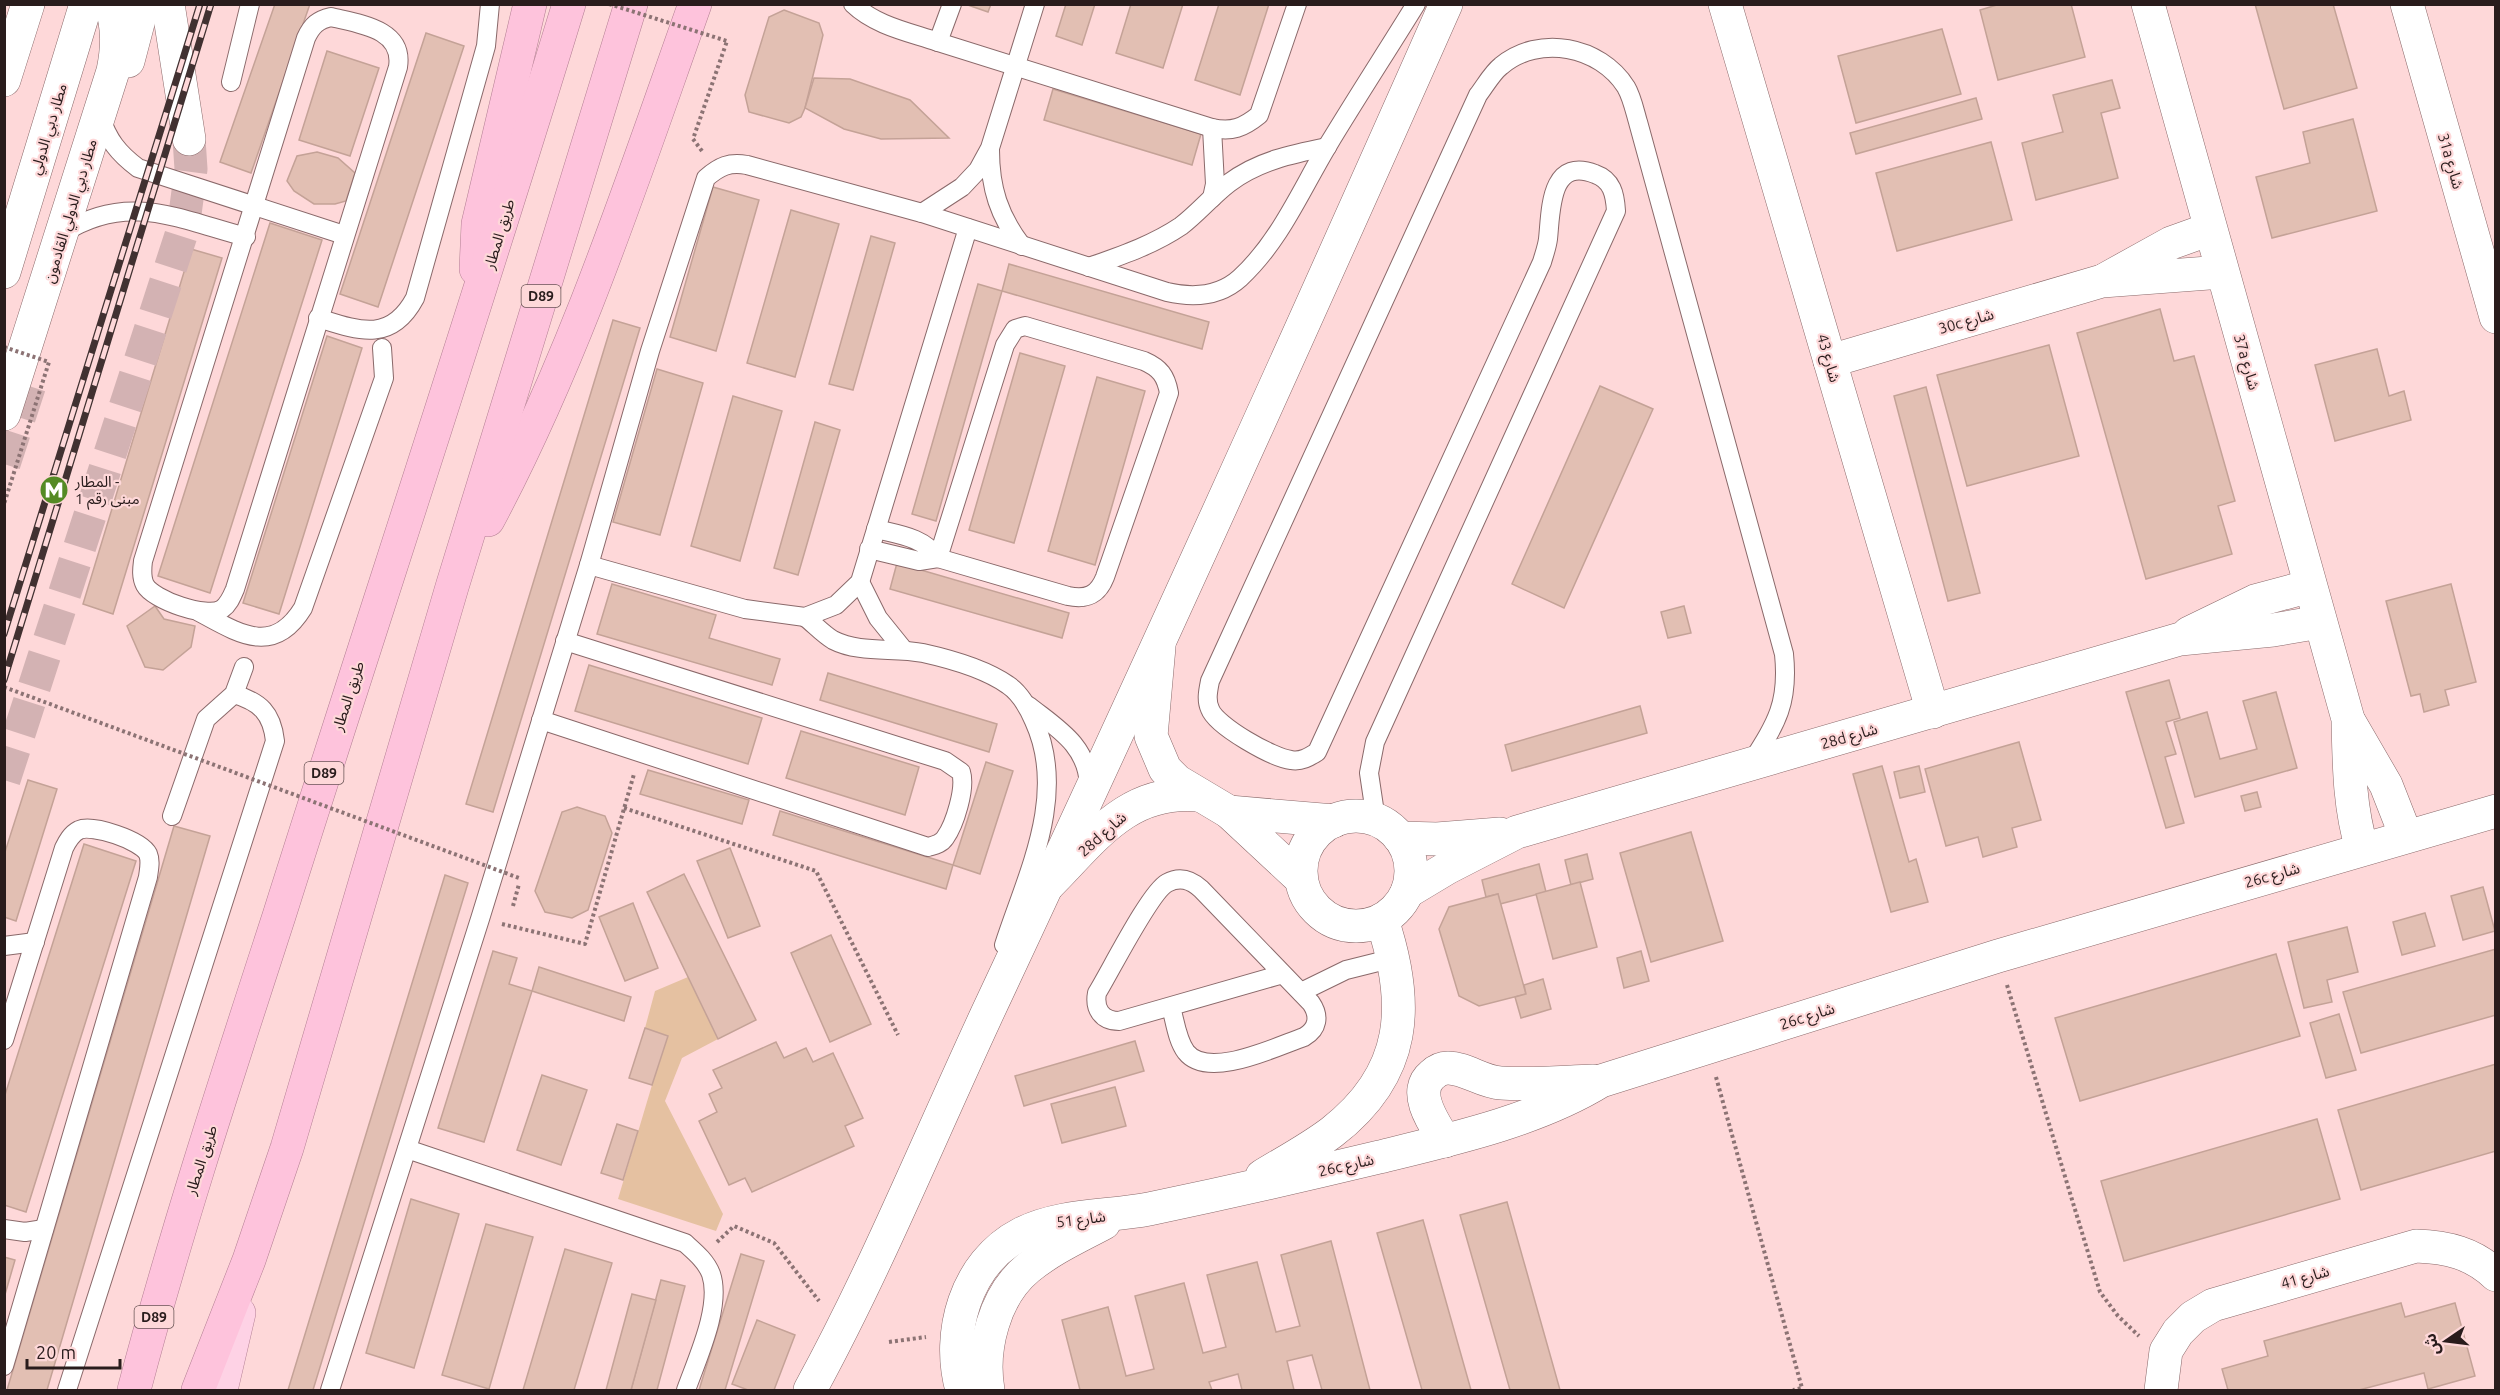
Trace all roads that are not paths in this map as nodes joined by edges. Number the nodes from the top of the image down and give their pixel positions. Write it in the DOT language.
graph roads {
  1 [pos="28,4"];
  2 [pos="86,4"];
  3 [pos="111,4"];
  4 [pos="143,4"];
  5 [pos="168,4"];
  6 [pos="250,4"];
  7 [pos="490,4"];
  8 [pos="530,4"];
  9 [pos="569,4"];
  10 [pos="631,4"];
  11 [pos="695,4"];
  12 [pos="853,4"];
  13 [pos="951,4"];
  14 [pos="1035,4"];
  15 [pos="1297,4"];
  16 [pos="1416,4"];
  17 [pos="1446,4"];
  18 [pos="1725,4"];
  19 [pos="2148,4"];
  20 [pos="2407,4"];
  21 [pos="939,42"];
  22 [pos="1016,66"];
  23 [pos="4,80"];
  24 [pos="231,82"];
  25 [pos="105,122"];
  26 [pos="1212,128"];
  27 [pos="189,139"];
  28 [pos="1327,147"];
  29 [pos="990,148"];
  30 [pos="4,197"];
  31 [pos="1212,198"];
  32 [pos="256,206"];
  33 [pos="922,213"];
  34 [pos="968,228"];
  35 [pos="2210,229"];
  36 [pos="63,233"];
  37 [pos="344,235"];
  38 [pos="246,237"];
  39 [pos="1022,246"];
  40 [pos="10,253"];
  41 [pos="1089,267"];
  42 [pos="2222,272"];
  43 [pos="2102,281"];
  44 [pos="477,304"];
  45 [pos="2496,317"];
  46 [pos="318,318"];
  47 [pos="382,348"];
  48 [pos="1830,360"];
  49 [pos="4,414"];
  50 [pos="876,529"];
  51 [pos="870,549"];
  52 [pos="938,558"];
  53 [pos="589,565"];
  54 [pos="860,582"];
  55 [pos="2310,586"];
  56 [pos="452,587"];
  57 [pos="199,612"];
  58 [pos="805,617"];
  59 [pos="2320,622"];
  60 [pos="2180,639"];
  61 [pos="565,641"];
  62 [pos="1159,646"];
  63 [pos="903,649"];
  64 [pos="244,667"];
  65 [pos="234,694"];
  66 [pos="1026,704"];
  67 [pos="1933,711"];
  68 [pos="2348,719"];
  69 [pos="541,720"];
  70 [pos="1750,765"];
  71 [pos="1198,795"];
  72 [pos="1090,796"];
  73 [pos="2496,811"];
  74 [pos="1229,812"];
  75 [pos="171,816"];
  76 [pos="1334,821"];
  77 [pos="1388,829"];
  78 [pos="1517,832"];
  79 [pos="2406,836"];
  80 [pos="2362,849"];
  81 [pos="1302,879"];
  82 [pos="1049,884"];
  83 [pos="1407,892"];
  84 [pos="1382,920"];
  85 [pos="35,942"];
  86 [pos="4,946"];
  87 [pos="1394,958"];
  88 [pos="1283,974"];
  89 [pos="1301,992"];
  90 [pos="1171,1007"];
  91 [pos="8,1015"];
  92 [pos="986,1016"];
  93 [pos="4,1040"];
  94 [pos="1601,1081"];
  95 [pos="1445,1141"];
  96 [pos="407,1149"];
  97 [pos="1240,1190"];
  98 [pos="1119,1215"];
  99 [pos="44,1229"];
  100 [pos="4,1230"];
  101 [pos="249,1260"];
  102 [pos="2496,1275"];
  103 [pos="4,1366"];
  104 [pos="67,1390"];
  105 [pos="134,1390"];
  106 [pos="198,1390"];
  107 [pos="221,1390"];
  108 [pos="330,1390"];
  109 [pos="686,1390"];
  110 [pos="810,1390"];
  111 [pos="962,1390"];
  112 [pos="988,1390"];
  113 [pos="2161,1390"];
  1 -- 23 [label="street"];
  2 -- 40 [label="street, مطار دبي الدولي"];
  3 -- 25 [label="street, مطار دبي الدولي القادمون"];
  4 -- 25 [label="street, مطار دبي الدولي القادمون"];
  5 -- 27 [label="street"];
  6 -- 24 [label="lane"];
  7 -- 46 [label="lane"];
  8 -- 44 [label="highway"];
  9 -- 44 [label="highway, طريق المطار / D89"];
  10 -- 56 [label="highway, D89"];
  11 -- 56 [label="highway"];
  12 -- 21 [label="lane"];
  13 -- 21 [label="lane"];
  14 -- 22 [label="lane"];
  15 -- 26 [label="lane"];
  16 -- 28 [label="lane"];
  17 -- 62 [label="street"];
  18 -- 48 [label="street, شارع 43"];
  19 -- 35 [label="street, 37a شارع"];
  20 -- 45 [label="street, 31a شارع"];
  21 -- 22 [label="lane"];
  22 -- 26 [label="lane"];
  22 -- 29 [label="lane"];
  25 -- 32 [label="lane"];
  25 -- 36 [label="street, مطار دبي الدولي القادمون"];
  26 -- 31 [label="lane"];
  28 -- 31 [label="lane"];
  28 -- 41 [label="lane"];
  29 -- 33 [label="lane"];
  29 -- 39 [label="lane"];
  30 -- 40 [label="street"];
  31 -- 41 [label="lane"];
  32 -- 37 [label="lane"];
  32 -- 37 [label="lane"];
  32 -- 38 [label="lane"];
  33 -- 34 [label="lane"];
  33 -- 53 [label="lane"];
  34 -- 39 [label="lane"];
  34 -- 50 [label="lane"];
  35 -- 42 [label="street, 37a شارع"];
  35 -- 43 [label="street, 30c شارع"];
  36 -- 38 [label="lane"];
  36 -- 49 [label="street, مطار دبي الدولي القادمون"];
  37 -- 46 [label="lane"];
  38 -- 57 [label="lane"];
  39 -- 41 [label="lane"];
  42 -- 43 [label="street, 30c شارع"];
  42 -- 55 [label="street, 37a شارع"];
  43 -- 48 [label="street, 30c شارع"];
  44 -- 105 [label="highway, طريق المطار / D89"];
  46 -- 57 [label="lane"];
  47 -- 57 [label="lane"];
  48 -- 67 [label="street, شارع 43"];
  50 -- 51 [label="lane"];
  50 -- 52 [label="lane"];
  51 -- 52 [label="lane"];
  51 -- 54 [label="lane"];
  52 -- 52 [label="lane"];
  53 -- 58 [label="lane"];
  53 -- 61 [label="lane"];
  54 -- 58 [label="lane"];
  54 -- 63 [label="lane"];
  55 -- 59 [label="street, 37a شارع"];
  55 -- 60 [label="street"];
  56 -- 101 [label="highway, D89"];
  58 -- 63 [label="lane"];
  59 -- 60 [label="street"];
  59 -- 68 [label="street, 37a شارع"];
  60 -- 67 [label="street, 28d شارع"];
  61 -- 69 [label="lane"];
  61 -- 69 [label="lane"];
  62 -- 71 [label="street, 28d شارع"];
  62 -- 72 [label="street"];
  63 -- 66 [label="lane"];
  64 -- 65 [label="lane"];
  65 -- 75 [label="lane"];
  65 -- 104 [label="lane"];
  66 -- 72 [label="lane"];
  66 -- 92 [label="lane"];
  67 -- 70 [label="street, 28d شارع"];
  68 -- 79 [label="street"];
  68 -- 80 [label="street"];
  69 -- 96 [label="lane"];
  70 -- 77 [label="lane"];
  70 -- 78 [label="street, 28d شارع"];
  71 -- 74 [label="street, 28d شارع"];
  71 -- 82 [label="street, 28d شارع"];
  72 -- 82 [label="street"];
  73 -- 79 [label="street, 26c شارع"];
  74 -- 76 [label="street, 28d شارع"];
  74 -- 81 [label="street, 28d شارع"];
  76 -- 77 [label="street"];
  76 -- 81 [label="street"];
  77 -- 78 [label="street, 28d شارع"];
  77 -- 83 [label="street"];
  78 -- 83 [label="street, 28d شارع"];
  79 -- 80 [label="street, 26c شارع"];
  80 -- 94 [label="street, 26c شارع"];
  81 -- 84 [label="street"];
  82 -- 92 [label="street"];
  83 -- 84 [label="street"];
  84 -- 87 [label="street"];
  85 -- 86 [label="lane"];
  85 -- 91 [label="lane"];
  85 -- 99 [label="lane"];
  87 -- 89 [label="lane"];
  87 -- 97 [label="street"];
  88 -- 89 [label="lane"];
  88 -- 90 [label="lane"];
  88 -- 90 [label="lane"];
  89 -- 90 [label="lane"];
  91 -- 93 [label="lane"];
  92 -- 110 [label="street"];
  94 -- 95 [label="street, 26c شارع"];
  94 -- 95 [label="street"];
  95 -- 97 [label="street, 26c شارع"];
  96 -- 108 [label="lane"];
  96 -- 109 [label="lane"];
  97 -- 98 [label="street, 26c شارع"];
  98 -- 111 [label="street, شارع 51"];
  98 -- 112 [label="street, شارع 51"];
  99 -- 100 [label="lane"];
  99 -- 103 [label="lane"];
  101 -- 106 [label="highway, D89"];
  101 -- 107 [label="main road"];
  102 -- 113 [label="street, شارع 41"];
}
